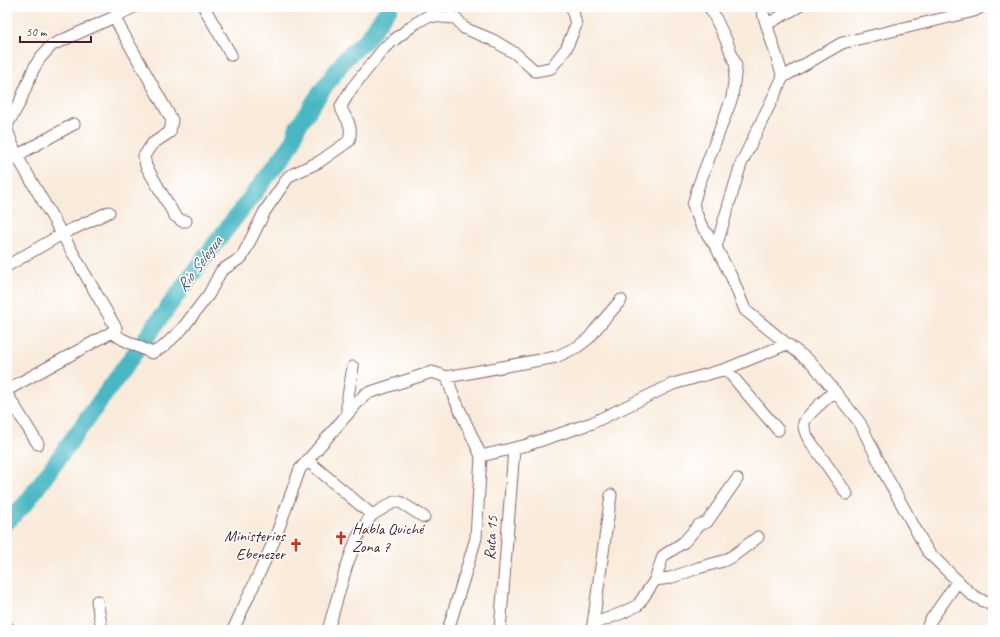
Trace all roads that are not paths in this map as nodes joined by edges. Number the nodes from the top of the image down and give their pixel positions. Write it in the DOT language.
graph roads {
  1 [pos="134,7"];
  2 [pos="204,7"];
  3 [pos="572,7"];
  4 [pos="709,7"];
  5 [pos="761,7"];
  6 [pos="798,7"];
  7 [pos="981,7"];
  8 [pos="114,17"];
  9 [pos="767,24"];
  10 [pos="232,55"];
  11 [pos="783,78"];
  12 [pos="74,124"];
  13 [pos="7,125"];
  14 [pos="7,130"];
  15 [pos="17,156"];
  16 [pos="7,162"];
  17 [pos="109,212"];
  18 [pos="186,221"];
  19 [pos="62,234"];
  20 [pos="716,247"];
  21 [pos="7,266"];
  22 [pos="621,300"];
  23 [pos="112,332"];
  24 [pos="786,344"];
  25 [pos="353,367"];
  26 [pos="726,369"];
  27 [pos="447,377"];
  28 [pos="7,390"];
  29 [pos="835,391"];
  30 [pos="7,394"];
  31 [pos="347,414"];
  32 [pos="778,430"];
  33 [pos="38,444"];
  34 [pos="514,449"];
  35 [pos="481,456"];
  36 [pos="308,460"];
  37 [pos="737,479"];
  38 [pos="847,494"];
  39 [pos="611,495"];
  40 [pos="372,516"];
  41 [pos="424,517"];
  42 [pos="758,537"];
  43 [pos="655,580"];
  44 [pos="958,581"];
  45 [pos="97,601"];
  46 [pos="993,606"];
  47 [pos="7,626"];
  48 [pos="592,627"];
  49 [pos="9,630"];
  50 [pos="102,630"];
  51 [pos="233,630"];
  52 [pos="328,630"];
  53 [pos="448,630"];
  54 [pos="500,630"];
  55 [pos="926,630"];
  1 -- 8 [label="street"];
  2 -- 10 [label="street"];
  3 -- 23 [label="street"];
  4 -- 20 [label="street"];
  5 -- 9 [label="street"];
  6 -- 9 [label="street"];
  7 -- 11 [label="street"];
  8 -- 13 [label="street"];
  8 -- 18 [label="street"];
  9 -- 11 [label="street"];
  11 -- 20 [label="street"];
  12 -- 15 [label="street"];
  14 -- 15 [label="street"];
  15 -- 16 [label="street"];
  15 -- 19 [label="street"];
  17 -- 19 [label="street"];
  19 -- 21 [label="street"];
  19 -- 23 [label="street"];
  20 -- 24 [label="street"];
  22 -- 27 [label="street"];
  23 -- 28 [label="street"];
  24 -- 26 [label="street"];
  24 -- 29 [label="street"];
  25 -- 31 [label="street"];
  26 -- 32 [label="street"];
  26 -- 34 [label="street"];
  27 -- 31 [label="street"];
  27 -- 35 [label="street"];
  29 -- 38 [label="street"];
  29 -- 44 [label="street"];
  30 -- 33 [label="street"];
  31 -- 36 [label="street"];
  34 -- 35 [label="street"];
  34 -- 54 [label="street, Ruta 15"];
  35 -- 53 [label="street"];
  36 -- 40 [label="street"];
  36 -- 51 [label="street"];
  37 -- 43 [label="street"];
  39 -- 48 [label="street"];
  40 -- 41 [label="street"];
  40 -- 52 [label="street"];
  42 -- 43 [label="street"];
  43 -- 48 [label="street"];
  44 -- 46 [label="street"];
  44 -- 55 [label="street"];
  45 -- 50 [label="street"];
  47 -- 49 [label="street"];
}
